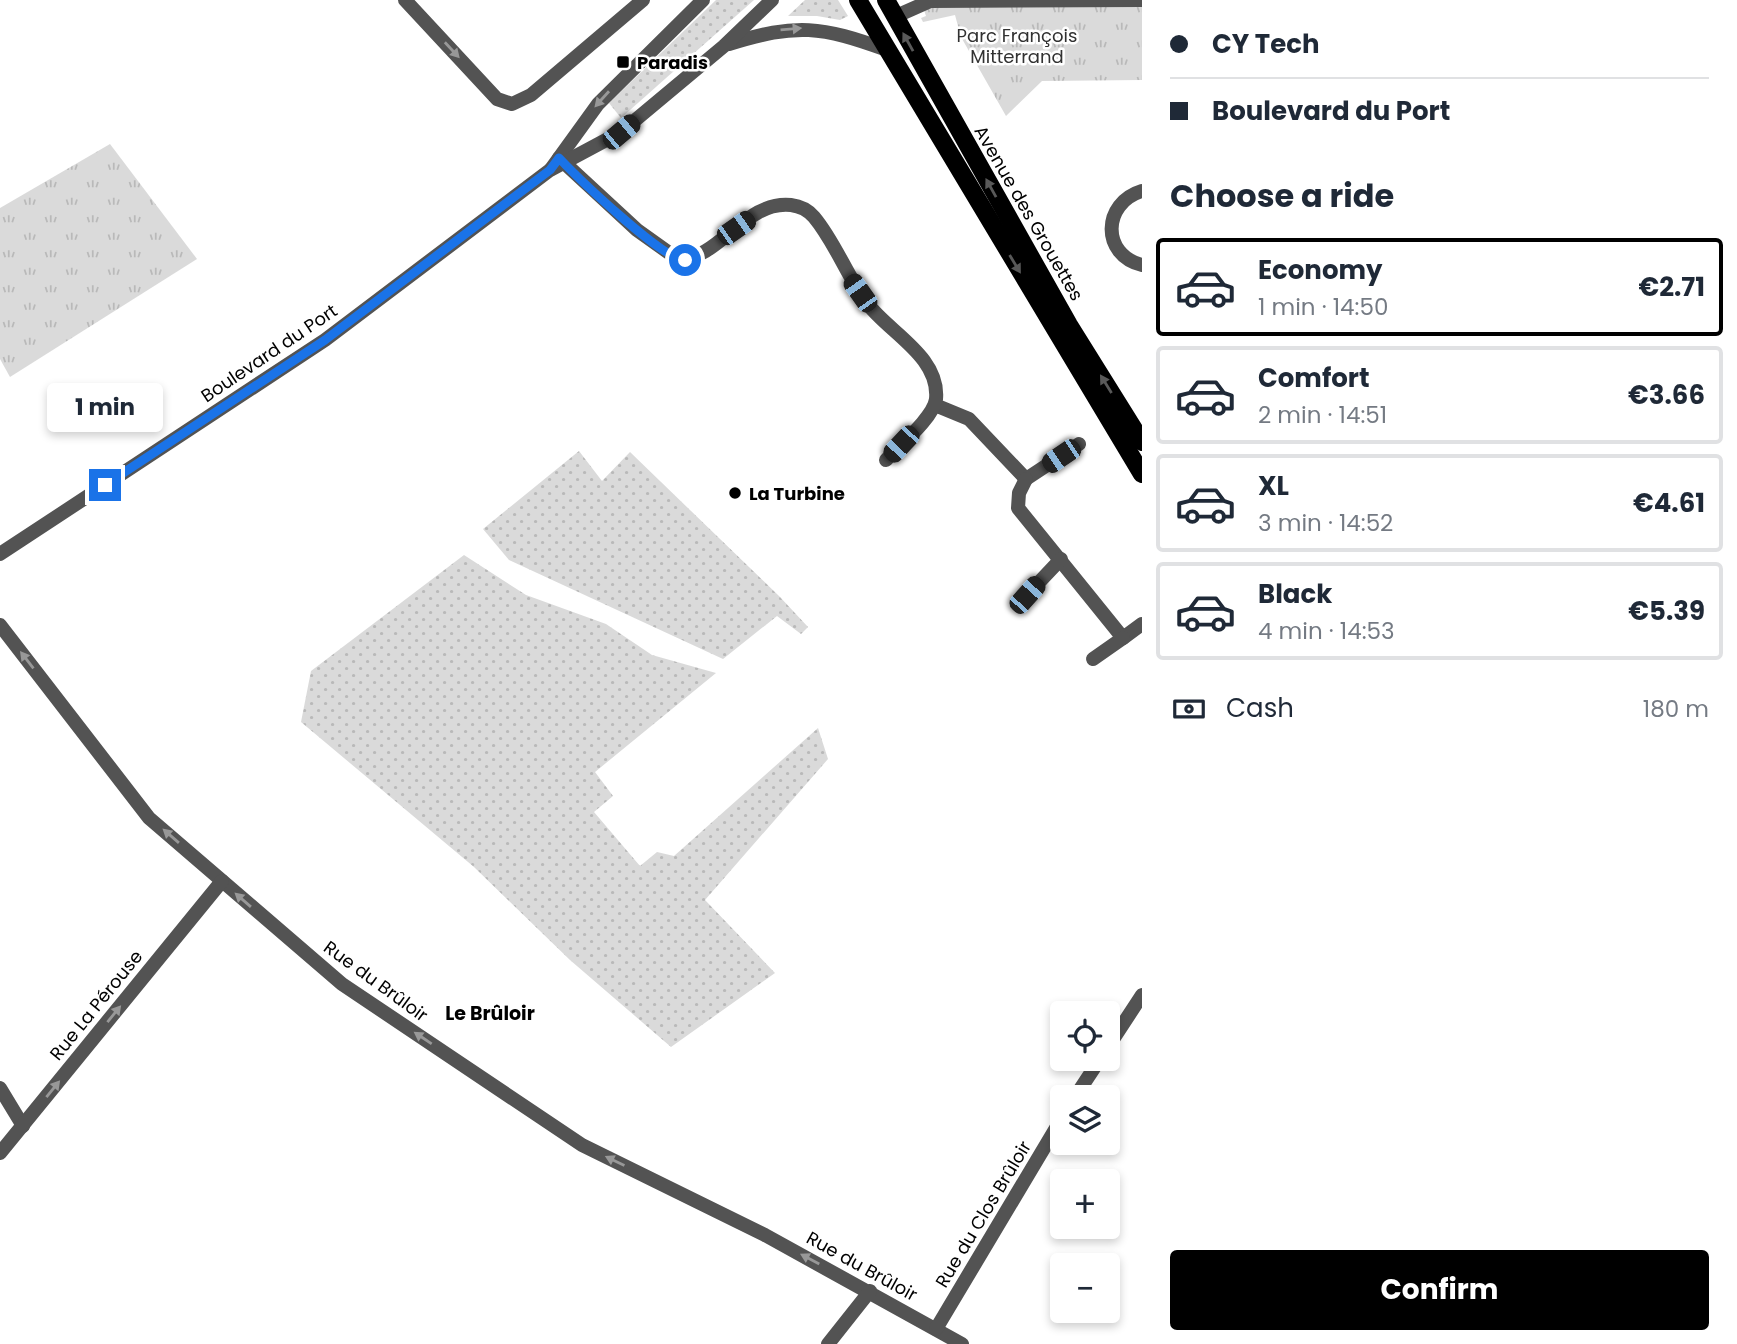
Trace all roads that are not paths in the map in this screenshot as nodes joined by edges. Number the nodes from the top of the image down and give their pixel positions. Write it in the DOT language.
graph roads {
  1 [pos="405,0"];
  2 [pos="643,0"];
  3 [pos="703,0"];
  4 [pos="772,0"];
  5 [pos="858,0"];
  6 [pos="886,0"];
  7 [pos="1142,0"];
  8 [pos="900,9"];
  9 [pos="724,46"];
  10 [pos="887,50"];
  11 [pos="558,164"];
  12 [pos="1142,191"];
  13 [pos="1142,265"];
  14 [pos="935,405"];
  15 [pos="1142,442"];
  16 [pos="1079,444"];
  17 [pos="887,460"];
  18 [pos="1142,474"];
  19 [pos="1026,480"];
  20 [pos="0,554"];
  21 [pos="1061,559"];
  22 [pos="1027,595"];
  23 [pos="1142,624"];
  24 [pos="0,625"];
  25 [pos="1123,638"];
  26 [pos="1093,659"];
  27 [pos="222,881"];
  28 [pos="1142,995"];
  29 [pos="1120,1029"];
  30 [pos="0,1088"];
  31 [pos="23,1126"];
  32 [pos="1050,1138"];
  33 [pos="0,1153"];
  34 [pos="870,1291"];
  35 [pos="936,1329"];
  36 [pos="828,1344"];
  37 [pos="962,1344"];
  1 -- 2 [label="street, one-way"];
  3 -- 11 [label="street, Boulevard du Port, one-way"];
  4 -- 9 [label="street, Boulevard du Port"];
  5 -- 10 [label="main road, Avenue des Grouettes"];
  6 -- 8 [label="main road, Avenue des Grouettes"];
  7 -- 8 [label="street"];
  15 -- 8 [label="main road, Avenue des Grouettes, one-way"];
  9 -- 10 [label="street, one-way"];
  9 -- 11 [label="street, Boulevard du Port"];
  10 -- 18 [label="main road, Avenue des Grouettes, one-way"];
  11 -- 14 [label="street"];
  11 -- 20 [label="street, Boulevard du Port"];
  12 -- 13 [label="street"];
  14 -- 17 [label="street"];
  14 -- 19 [label="street"];
  16 -- 19 [label="street"];
  19 -- 21 [label="street"];
  21 -- 22 [label="street"];
  21 -- 25 [label="street"];
  23 -- 25 [label="street"];
  27 -- 24 [label="street, Rue du Brûloir, one-way"];
  25 -- 26 [label="street"];
  31 -- 27 [label="street, Rue La Pérouse, one-way"];
  34 -- 27 [label="street, Rue du Brûloir, one-way"];
  28 -- 29 [label="street"];
  30 -- 31 [label="street"];
  31 -- 33 [label="street, Rue La Pérouse"];
  32 -- 35 [label="street, Rue du Clos Brûloir"];
  34 -- 35 [label="street, Rue du Brûloir"];
  34 -- 36 [label="street"];
  35 -- 37 [label="street, Rue du Brûloir"];
}
